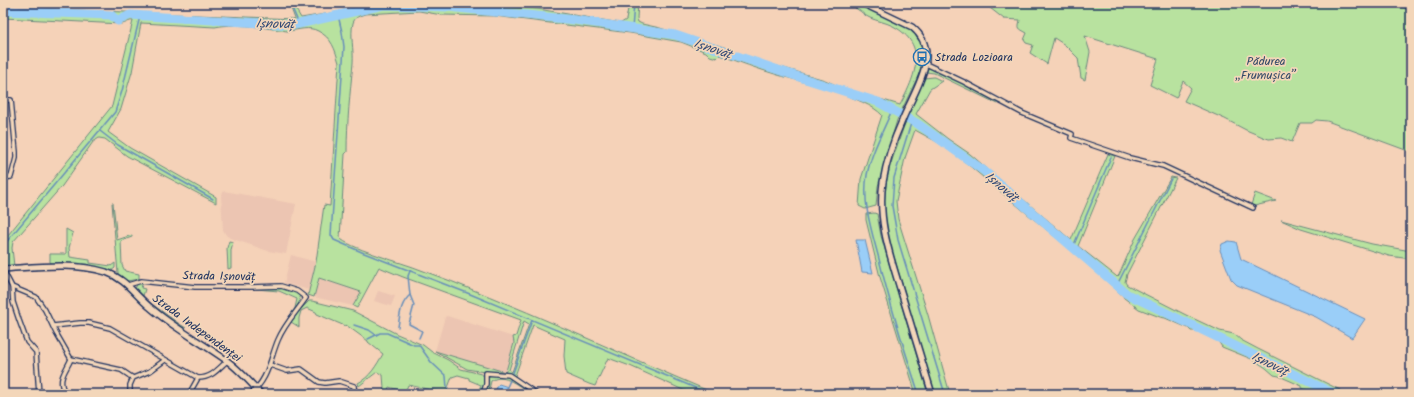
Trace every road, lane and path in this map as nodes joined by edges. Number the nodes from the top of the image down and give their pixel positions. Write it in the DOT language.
graph roads {
  1 [pos="862,3"];
  2 [pos="926,64"];
  3 [pos="3,100"];
  4 [pos="3,178"];
  5 [pos="1253,208"];
  6 [pos="3,270"];
  7 [pos="128,284"];
  8 [pos="12,287"];
  9 [pos="53,326"];
  10 [pos="71,359"];
  11 [pos="165,360"];
  12 [pos="227,361"];
  13 [pos="270,365"];
  14 [pos="133,378"];
  15 [pos="198,378"];
  16 [pos="256,389"];
  17 [pos="39,394"];
  18 [pos="66,394"];
  19 [pos="130,394"];
  20 [pos="189,394"];
  21 [pos="250,394"];
  22 [pos="261,394"];
  23 [pos="355,394"];
  24 [pos="483,394"];
  25 [pos="537,394"];
  26 [pos="932,394"];
  1 -- 2 [label="street"];
  2 -- 5 [label="street"];
  2 -- 26 [label="street"];
  3 -- 4 [label="street"];
  6 -- 7 [label="street, Strada Independenței"];
  6 -- 8 [label="street"];
  7 -- 12 [label="street, Strada Independenței"];
  7 -- 13 [label="street, Strada Ișnovăț"];
  8 -- 9 [label="street"];
  8 -- 17 [label="street"];
  9 -- 10 [label="street"];
  9 -- 11 [label="street"];
  10 -- 14 [label="street"];
  10 -- 18 [label="street"];
  11 -- 14 [label="street"];
  11 -- 15 [label="street"];
  12 -- 15 [label="street"];
  12 -- 16 [label="street, Strada Independenței"];
  13 -- 16 [label="street"];
  13 -- 23 [label="street"];
  14 -- 19 [label="street"];
  15 -- 20 [label="street"];
  16 -- 21 [label="street"];
  16 -- 22 [label="street, Strada Independenței"];
  24 -- 25 [label="street"];
}
